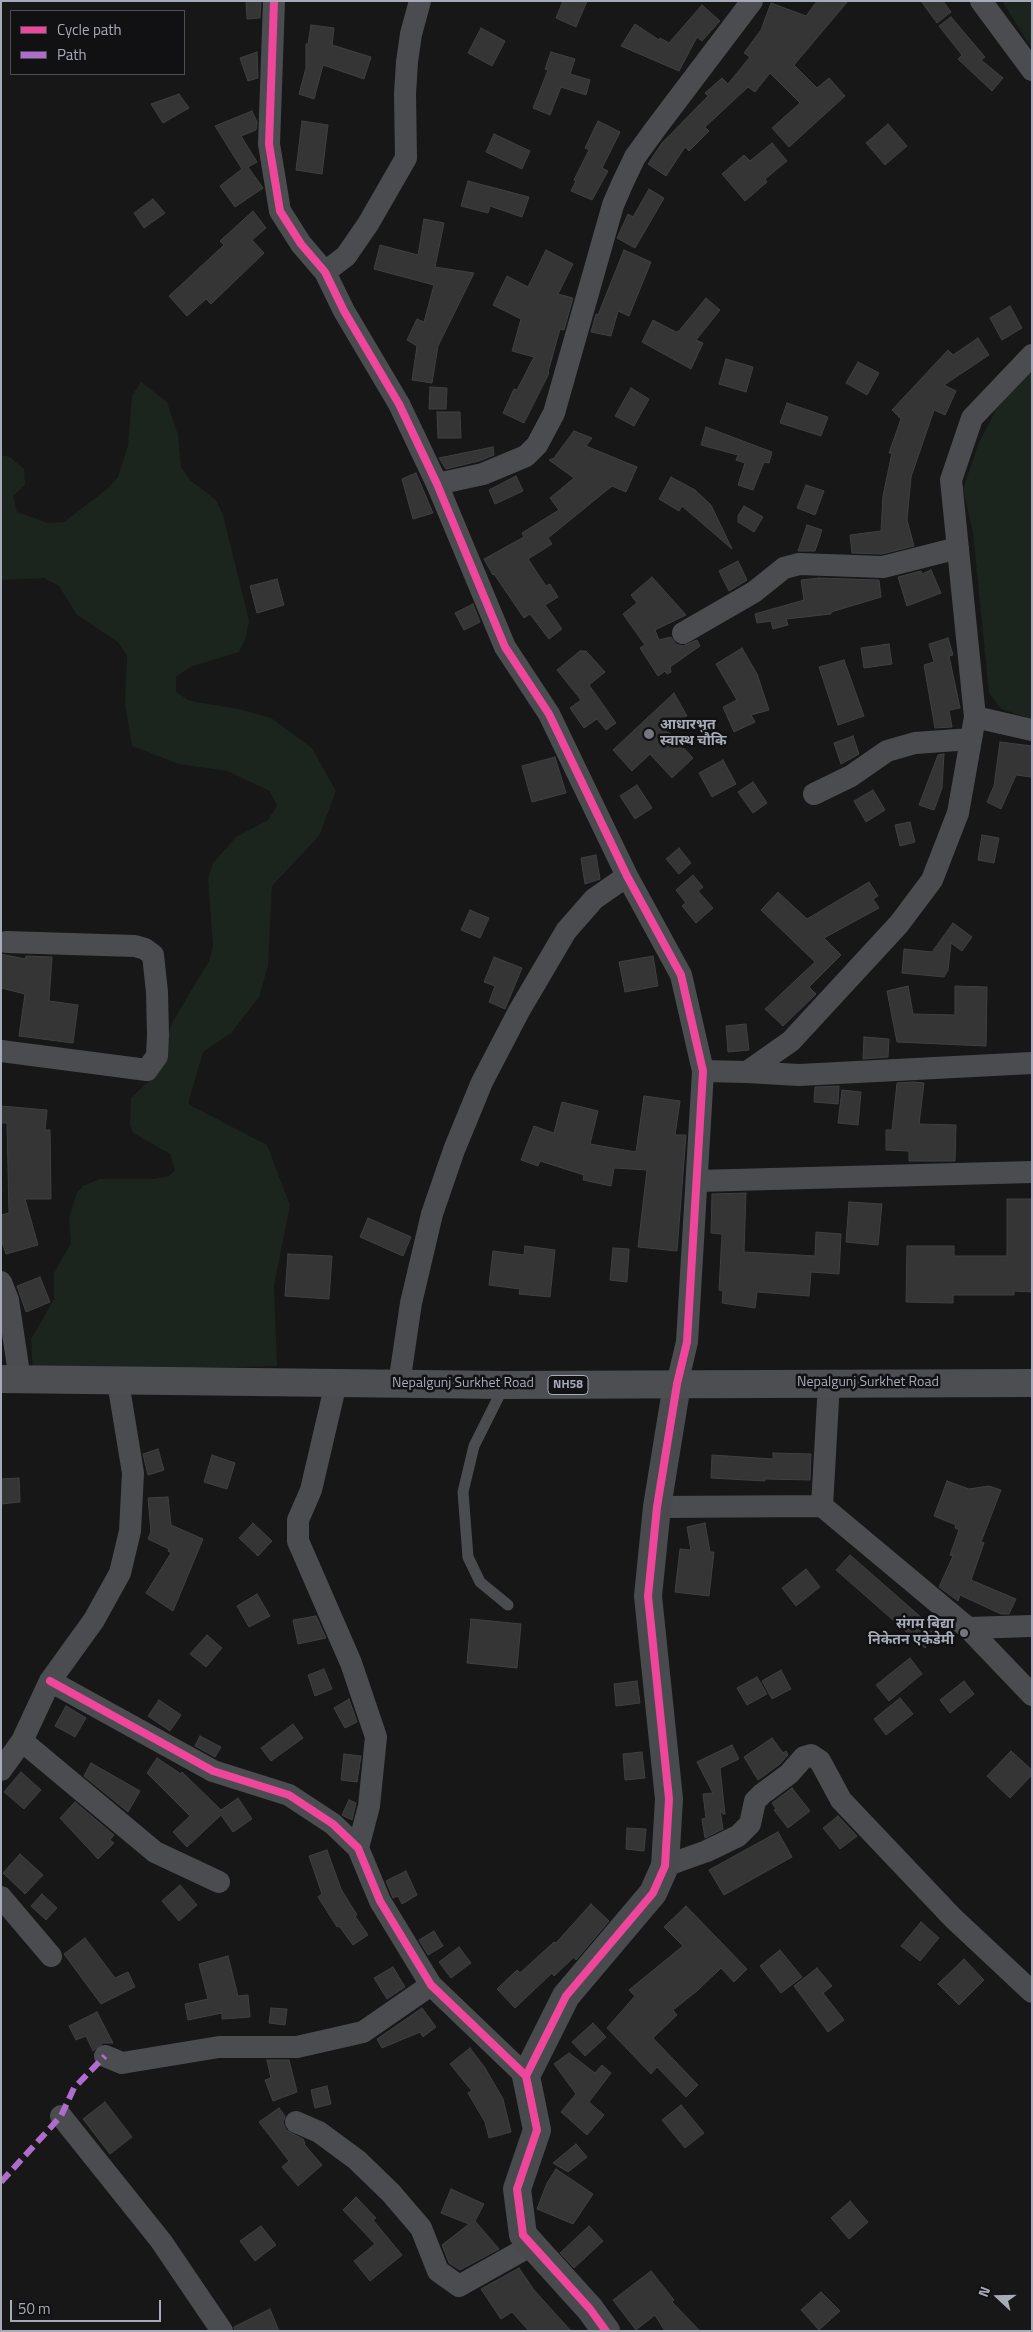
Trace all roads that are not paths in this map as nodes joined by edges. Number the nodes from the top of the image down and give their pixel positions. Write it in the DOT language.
graph roads {
  1 [pos="274,1"];
  2 [pos="420,1"];
  3 [pos="752,1"];
  4 [pos="981,1"];
  5 [pos="1032,70"];
  6 [pos="325,272"];
  7 [pos="1032,355"];
  8 [pos="437,484"];
  9 [pos="958,548"];
  10 [pos="683,633"];
  11 [pos="975,717"];
  12 [pos="1032,730"];
  13 [pos="971,739"];
  14 [pos="814,794"];
  15 [pos="627,876"];
  16 [pos="6,942"];
  17 [pos="1,1051"];
  18 [pos="1032,1063"];
  19 [pos="703,1071"];
  20 [pos="747,1072"];
  21 [pos="1032,1172"];
  22 [pos="697,1181"];
  23 [pos="1,1282"];
  24 [pos="20,1379"];
  25 [pos="112,1382"];
  26 [pos="1032,1382"];
  27 [pos="336,1383"];
  28 [pos="829,1383"];
  29 [pos="398,1384"];
  30 [pos="677,1384"];
  31 [pos="505,1385"];
  32 [pos="822,1506"];
  33 [pos="657,1507"];
  34 [pos="508,1605"];
  35 [pos="1032,1626"];
  36 [pos="968,1628"];
  37 [pos="50,1681"];
  38 [pos="1032,1695"];
  39 [pos="22,1741"];
  40 [pos="1,1770"];
  41 [pos="358,1848"];
  42 [pos="665,1866"];
  43 [pos="219,1882"];
  44 [pos="1,1897"];
  45 [pos="51,1956"];
  46 [pos="430,1985"];
  47 [pos="1032,1992"];
  48 [pos="105,2056"];
  49 [pos="526,2076"];
  50 [pos="61,2116"];
  51 [pos="296,2122"];
  52 [pos="532,2245"];
  53 [pos="222,2331"];
  54 [pos="606,2331"];
  1 -- 6 [label="street"];
  2 -- 6 [label="street"];
  3 -- 8 [label="street"];
  4 -- 5 [label="street"];
  6 -- 8 [label="street"];
  7 -- 9 [label="street"];
  8 -- 15 [label="street"];
  9 -- 10 [label="street"];
  9 -- 11 [label="street"];
  11 -- 12 [label="street"];
  11 -- 13 [label="street"];
  13 -- 14 [label="street"];
  13 -- 20 [label="street"];
  15 -- 19 [label="street"];
  15 -- 29 [label="street"];
  16 -- 17 [label="street"];
  18 -- 20 [label="street"];
  19 -- 20 [label="street"];
  19 -- 22 [label="street"];
  21 -- 22 [label="street"];
  22 -- 30 [label="street"];
  23 -- 24 [label="street"];
  24 -- 25 [label="main road, NH58"];
  25 -- 27 [label="main road, Nepalgunj Surkhet Road / NH58"];
  25 -- 37 [label="street"];
  26 -- 28 [label="main road, Nepalgunj Surkhet Road / NH58"];
  27 -- 29 [label="main road, Nepalgunj Surkhet Road / NH58"];
  27 -- 41 [label="street"];
  28 -- 30 [label="main road, Nepalgunj Surkhet Road / NH58"];
  28 -- 32 [label="street"];
  29 -- 31 [label="main road, Nepalgunj Surkhet Road / NH58"];
  30 -- 31 [label="main road, Nepalgunj Surkhet Road / NH58"];
  30 -- 33 [label="street"];
  31 -- 34 [label="lane"];
  32 -- 33 [label="street"];
  32 -- 36 [label="street"];
  33 -- 42 [label="street"];
  35 -- 36 [label="street"];
  36 -- 38 [label="street"];
  37 -- 39 [label="street"];
  37 -- 41 [label="street"];
  39 -- 40 [label="street"];
  39 -- 43 [label="street"];
  41 -- 46 [label="street"];
  42 -- 47 [label="street"];
  42 -- 49 [label="street"];
  44 -- 45 [label="street"];
  46 -- 48 [label="street"];
  46 -- 49 [label="street"];
  49 -- 52 [label="street"];
  50 -- 53 [label="street"];
  51 -- 52 [label="street"];
  52 -- 54 [label="street"];
}
